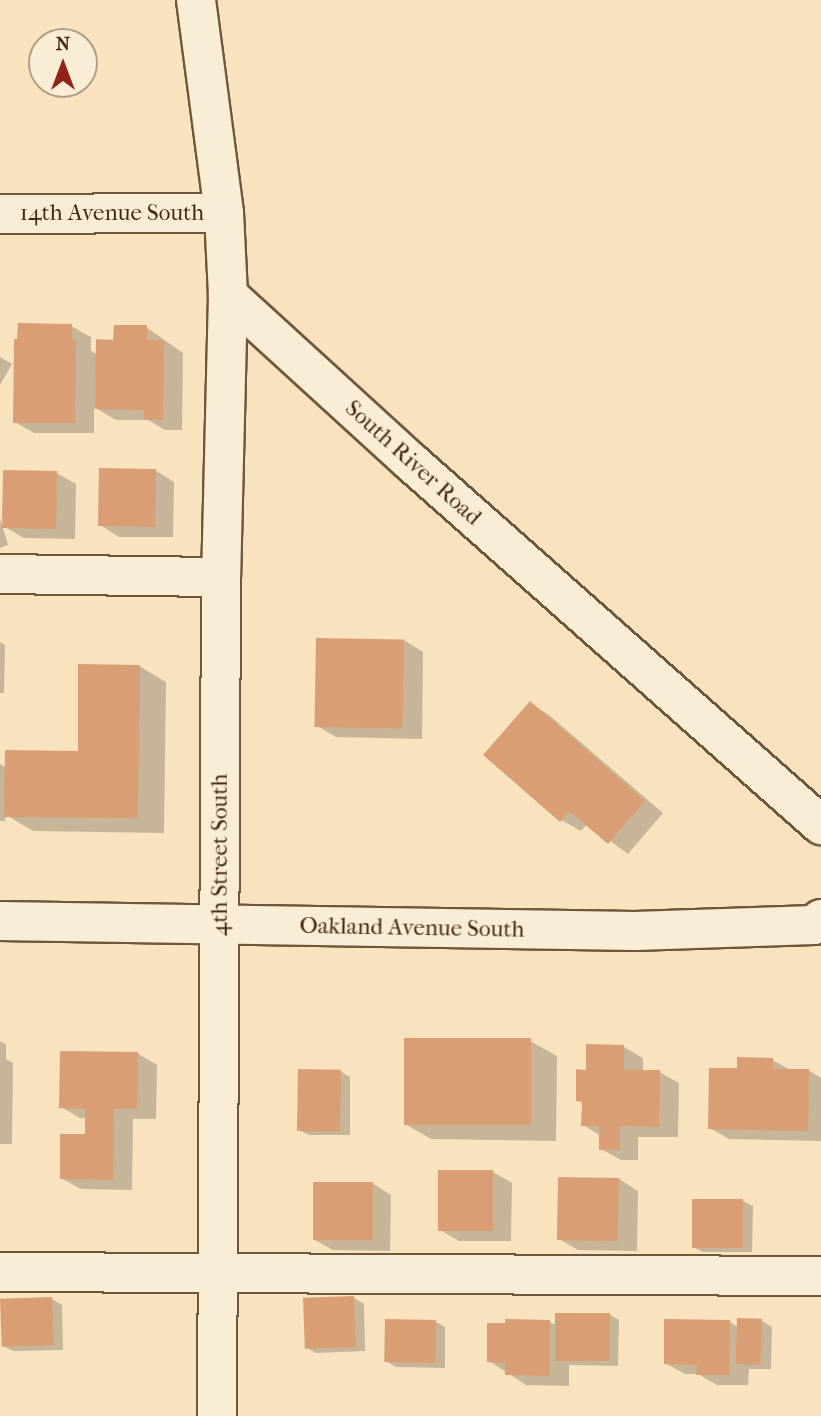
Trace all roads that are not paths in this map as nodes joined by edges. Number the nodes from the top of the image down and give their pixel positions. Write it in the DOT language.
graph roads {
  1 [pos="195,0"];
  2 [pos="224,213"];
  3 [pos="0,214"];
  4 [pos="228,295"];
  5 [pos="0,574"];
  6 [pos="221,577"];
  7 [pos="821,825"];
  8 [pos="821,919"];
  9 [pos="0,921"];
  10 [pos="220,925"];
  11 [pos="0,1272"];
  12 [pos="218,1272"];
  13 [pos="821,1276"];
  14 [pos="218,1416"];
  1 -- 2 [label="street"];
  2 -- 3 [label="street, 14th Avenue South"];
  2 -- 4 [label="street"];
  4 -- 6 [label="street, 4th Street South"];
  4 -- 7 [label="street, South River Road"];
  5 -- 6 [label="street"];
  6 -- 10 [label="street, 4th Street South"];
  8 -- 10 [label="street, Oakland Avenue South"];
  9 -- 10 [label="street, Oakland Avenue South"];
  10 -- 12 [label="street, 4th Street South"];
  11 -- 12 [label="street"];
  12 -- 13 [label="street"];
  12 -- 14 [label="street, 4th Street South"];
}
